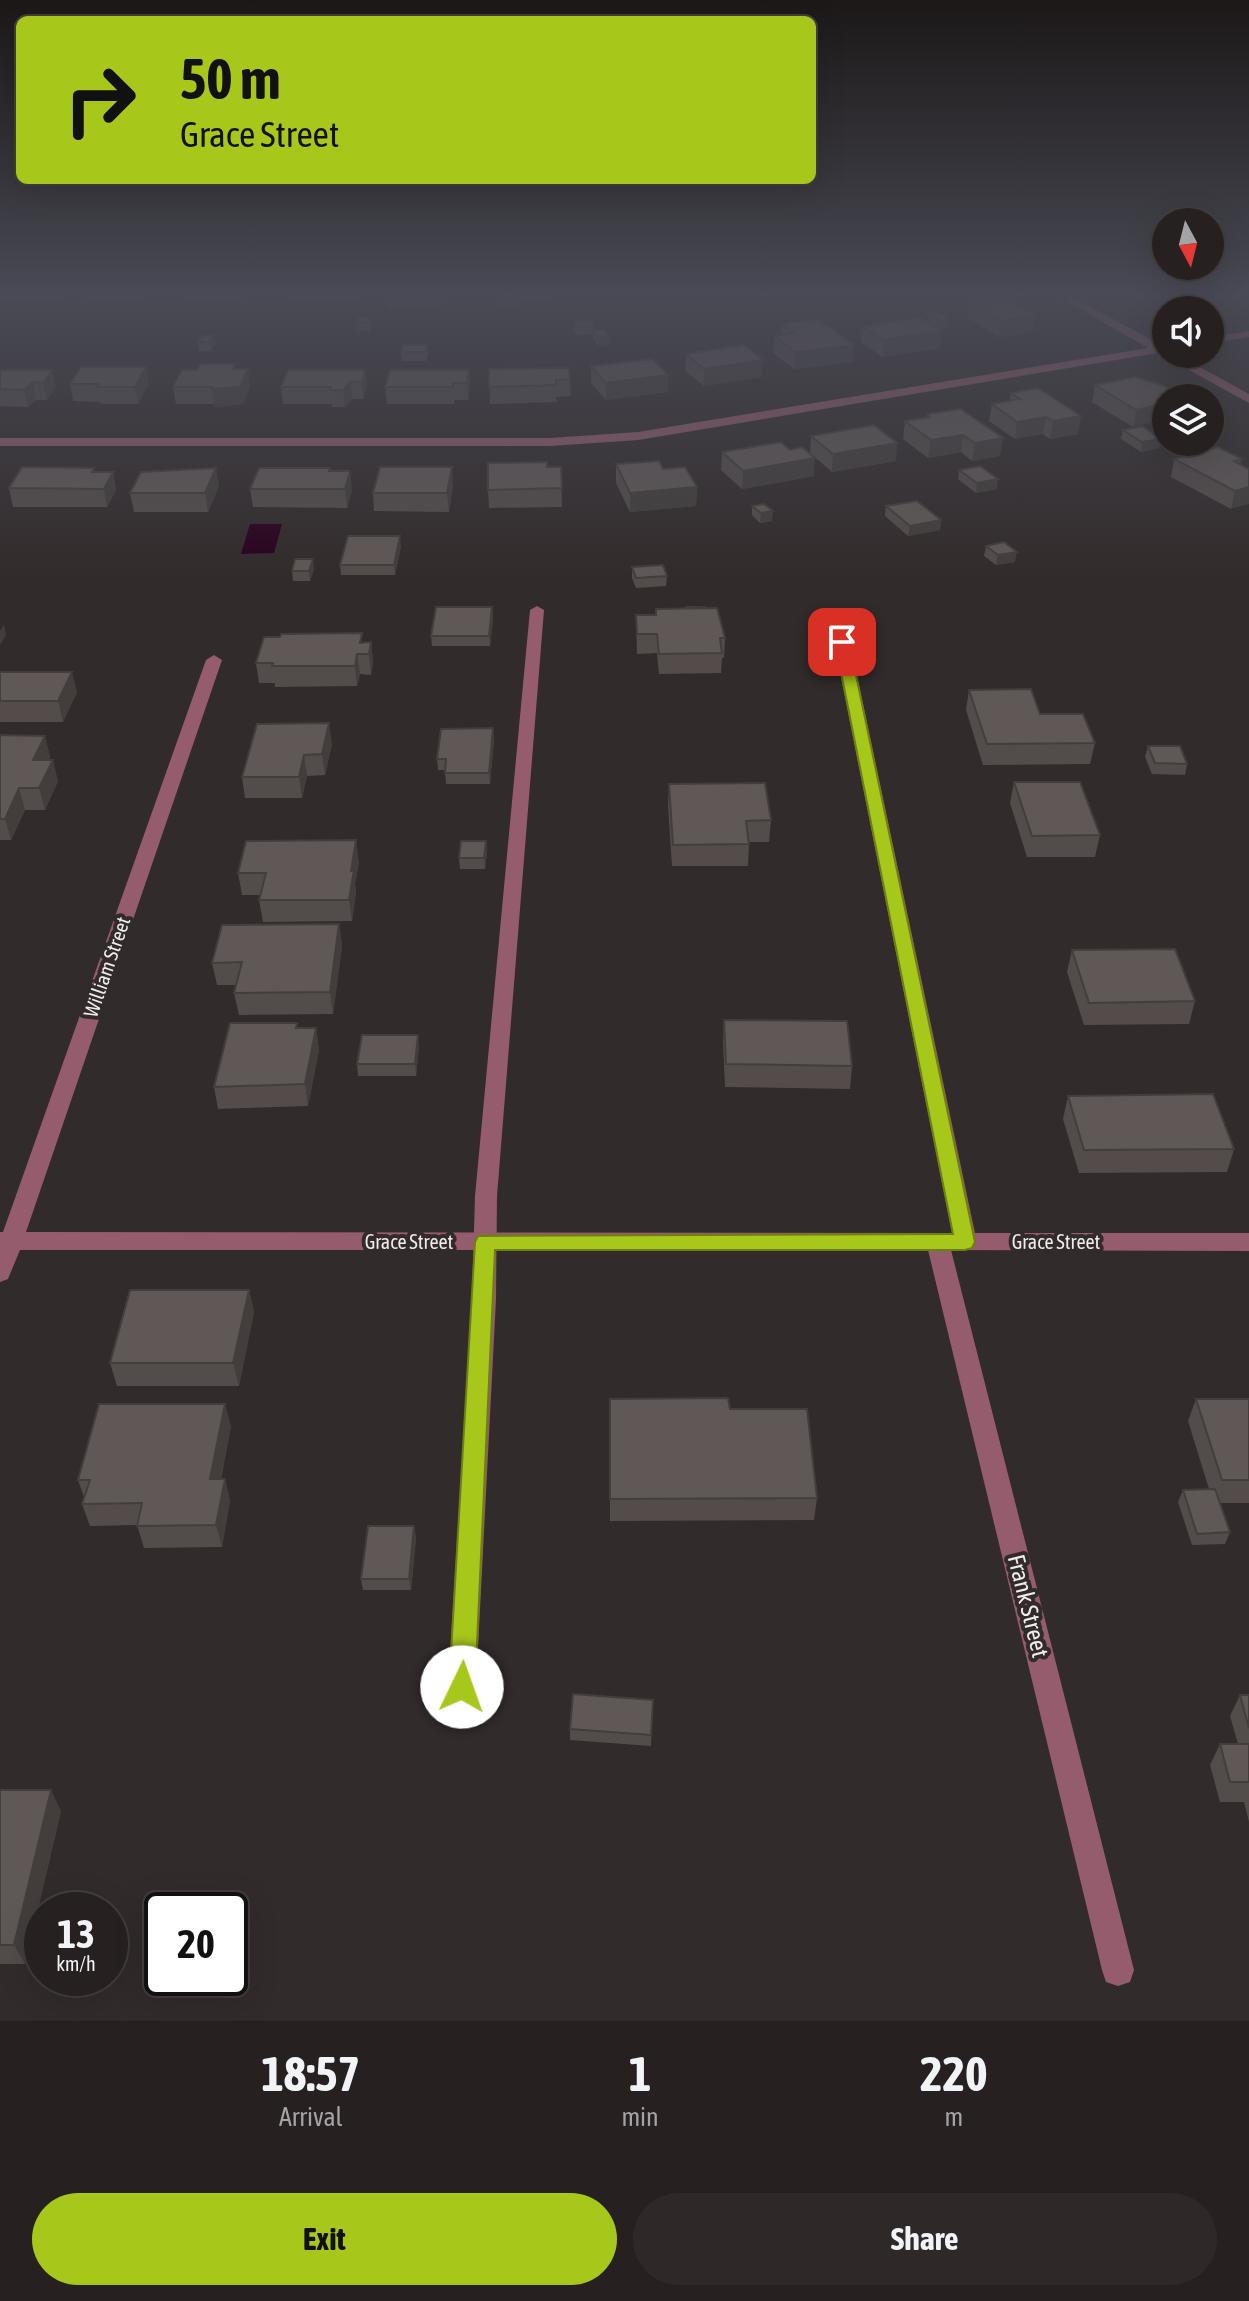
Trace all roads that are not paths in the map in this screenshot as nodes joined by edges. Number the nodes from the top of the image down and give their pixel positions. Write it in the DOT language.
graph roads {
  1 [pos="927,389"];
  2 [pos="0,442"];
  3 [pos="537,610"];
  4 [pos="842,642"];
  5 [pos="214,660"];
  6 [pos="6,1241"];
  7 [pos="485,1242"];
  8 [pos="951,1242"];
  9 [pos="1249,1242"];
  10 [pos="0,1273"];
  11 [pos="462,1687"];
  12 [pos="1118,1970"];
  1 -- 2 [label="street"];
  3 -- 7 [label="street"];
  4 -- 8 [label="street, Frank Street"];
  5 -- 6 [label="street, William Street"];
  6 -- 7 [label="street, Grace Street"];
  6 -- 10 [label="street, William Street"];
  7 -- 8 [label="street, Grace Street"];
  7 -- 11 [label="street"];
  8 -- 9 [label="street, Grace Street"];
  8 -- 12 [label="street, Frank Street"];
}
